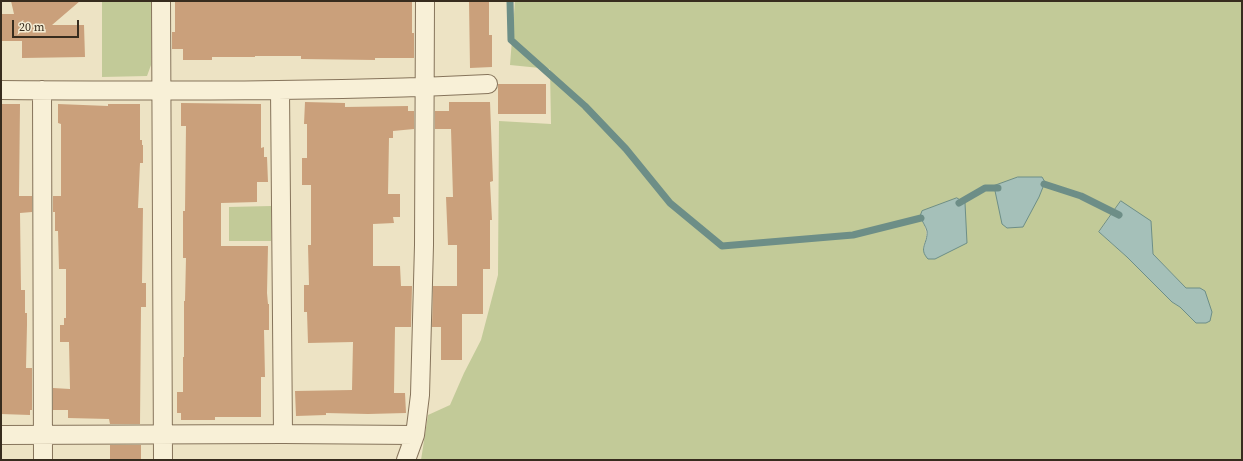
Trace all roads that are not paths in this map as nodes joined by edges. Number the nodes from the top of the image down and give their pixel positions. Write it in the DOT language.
graph roads {
  1 [pos="161,1"];
  2 [pos="425,1"];
  3 [pos="488,84"];
  4 [pos="425,87"];
  5 [pos="1,90"];
  6 [pos="42,90"];
  7 [pos="280,90"];
  8 [pos="161,91"];
  9 [pos="163,434"];
  10 [pos="283,434"];
  11 [pos="1,435"];
  12 [pos="44,435"];
  13 [pos="415,435"];
  14 [pos="43,460"];
  15 [pos="163,460"];
  16 [pos="406,460"];
  1 -- 8 [label="street"];
  2 -- 4 [label="street"];
  3 -- 4 [label="street"];
  4 -- 7 [label="street"];
  4 -- 13 [label="street"];
  5 -- 6 [label="street"];
  6 -- 8 [label="street"];
  6 -- 12 [label="street"];
  7 -- 8 [label="street"];
  7 -- 10 [label="street"];
  8 -- 9 [label="street"];
  9 -- 10 [label="street"];
  9 -- 12 [label="street"];
  9 -- 15 [label="street"];
  10 -- 13 [label="street"];
  11 -- 12 [label="street"];
  12 -- 14 [label="street"];
  13 -- 16 [label="street"];
}
